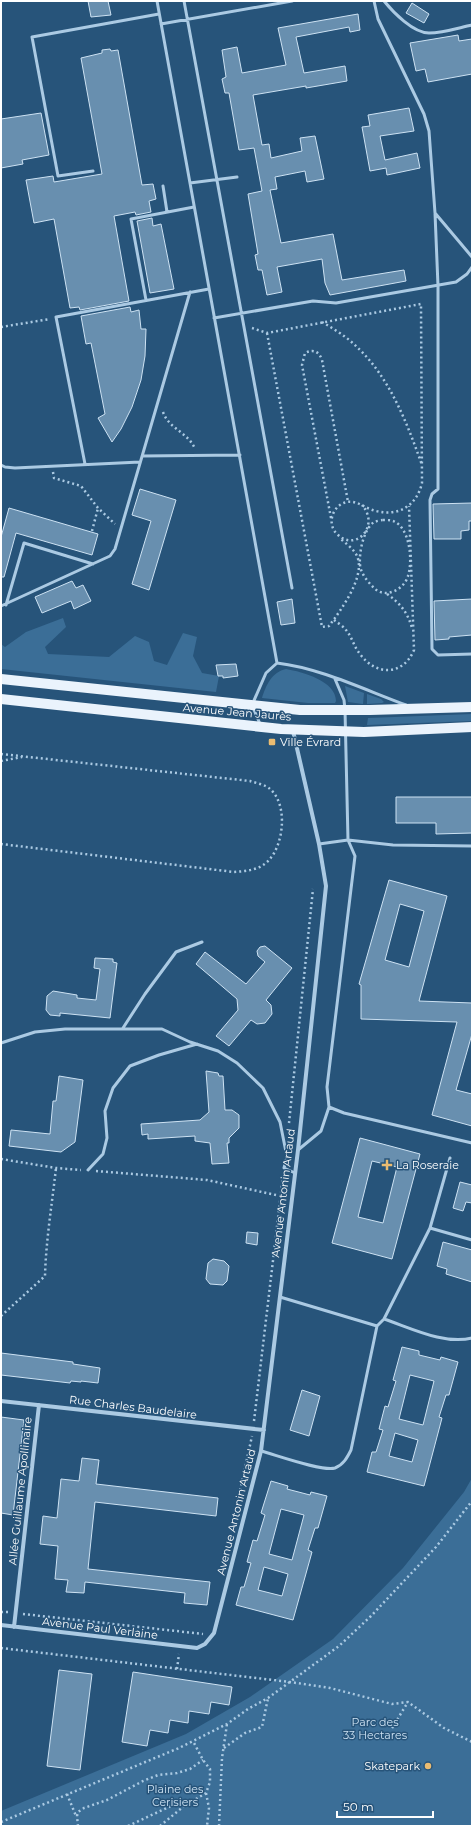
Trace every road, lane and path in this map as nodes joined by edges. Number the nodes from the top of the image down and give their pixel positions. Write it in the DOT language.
graph roads {
  1 [pos="157,1"];
  2 [pos="184,1"];
  3 [pos="292,1"];
  4 [pos="374,1"];
  5 [pos="384,1"];
  6 [pos="159,14"];
  7 [pos="188,19"];
  8 [pos="161,24"];
  9 [pos="472,25"];
  10 [pos="93,171"];
  11 [pos="237,177"];
  12 [pos="217,179"];
  13 [pos="190,183"];
  14 [pos="163,186"];
  15 [pos="194,207"];
  16 [pos="167,212"];
  17 [pos="435,213"];
  18 [pos="472,257"];
  19 [pos="472,267"];
  20 [pos="438,286"];
  21 [pos="209,289"];
  22 [pos="190,292"];
  23 [pos="146,300"];
  24 [pos="249,312"];
  25 [pos="241,313"];
  26 [pos="56,318"];
  27 [pos="214,318"];
  28 [pos="322,322"];
  29 [pos="1,327"];
  30 [pos="267,333"];
  31 [pos="158,399"];
  32 [pos="240,455"];
  33 [pos="142,456"];
  34 [pos="198,456"];
  35 [pos="140,462"];
  36 [pos="85,464"];
  37 [pos="1,465"];
  38 [pos="53,466"];
  39 [pos="422,467"];
  40 [pos="348,502"];
  41 [pos="362,505"];
  42 [pos="409,506"];
  43 [pos="98,508"];
  44 [pos="331,518"];
  45 [pos="121,529"];
  46 [pos="368,529"];
  47 [pos="92,531"];
  48 [pos="337,535"];
  49 [pos="410,557"];
  50 [pos="93,564"];
  51 [pos="360,565"];
  52 [pos="292,588"];
  53 [pos="387,594"];
  54 [pos="6,605"];
  55 [pos="1,606"];
  56 [pos="334,620"];
  57 [pos="414,633"];
  58 [pos="472,654"];
  59 [pos="277,663"];
  60 [pos="1,679"];
  61 [pos="335,679"];
  62 [pos="1,699"];
  63 [pos="252,705"];
  64 [pos="472,707"];
  65 [pos="345,710"];
  66 [pos="419,710"];
  67 [pos="261,728"];
  68 [pos="472,728"];
  69 [pos="293,730"];
  70 [pos="344,732"];
  71 [pos="1,754"];
  72 [pos="25,756"];
  73 [pos="1,761"];
  74 [pos="348,840"];
  75 [pos="1,844"];
  76 [pos="319,844"];
  77 [pos="472,846"];
  78 [pos="313,889"];
  79 [pos="202,942"];
  80 [pos="122,1028"];
  81 [pos="1,1043"];
  82 [pos="197,1044"];
  83 [pos="329,1107"];
  84 [pos="288,1129"];
  85 [pos="472,1143"];
  86 [pos="298,1150"];
  87 [pos="450,1158"];
  88 [pos="1,1160"];
  89 [pos="56,1168"];
  90 [pos="284,1168"];
  91 [pos="88,1170"];
  92 [pos="295,1173"];
  93 [pos="280,1196"];
  94 [pos="291,1198"];
  95 [pos="430,1228"];
  96 [pos="472,1240"];
  97 [pos="280,1297"];
  98 [pos="1,1316"];
  99 [pos="384,1319"];
  100 [pos="377,1326"];
  101 [pos="472,1338"];
  102 [pos="1,1401"];
  103 [pos="39,1405"];
  104 [pos="253,1430"];
  105 [pos="264,1430"];
  106 [pos="261,1451"];
  107 [pos="472,1500"];
  108 [pos="237,1507"];
  109 [pos="1,1612"];
  110 [pos="15,1613"];
  111 [pos="1,1625"];
  112 [pos="14,1627"];
  113 [pos="1,1648"];
  114 [pos="197,1648"];
  115 [pos="290,1682"];
  116 [pos="268,1698"];
  117 [pos="408,1702"];
  118 [pos="227,1724"];
  119 [pos="392,1728"];
  120 [pos="193,1741"];
  121 [pos="472,1742"];
  122 [pos="223,1748"];
  123 [pos="203,1760"];
  124 [pos="206,1793"];
  125 [pos="67,1794"];
  126 [pos="191,1802"];
  127 [pos="77,1816"];
  128 [pos="1,1822"];
  129 [pos="78,1826"];
  130 [pos="128,1826"];
  131 [pos="160,1826"];
  132 [pos="207,1826"];
  133 [pos="219,1826"];
  1 -- 6 [label="lane"];
  2 -- 7 [label="lane"];
  3 -- 7 [label="lane"];
  4 -- 17 [label="lane"];
  5 -- 9 [label="lane"];
  6 -- 8 [label="lane"];
  6 -- 10 [label="lane"];
  7 -- 8 [label="lane"];
  7 -- 12 [label="lane"];
  8 -- 13 [label="lane"];
  11 -- 12 [label="lane"];
  12 -- 13 [label="lane"];
  12 -- 25 [label="lane"];
  13 -- 15 [label="lane"];
  14 -- 16 [label="lane"];
  15 -- 16 [label="lane"];
  15 -- 21 [label="lane"];
  16 -- 23 [label="lane"];
  17 -- 18 [label="lane"];
  17 -- 20 [label="lane"];
  19 -- 20 [label="lane"];
  20 -- 24 [label="lane"];
  20 -- 58 [label="lane"];
  21 -- 22 [label="lane"];
  21 -- 27 [label="lane"];
  22 -- 23 [label="lane"];
  22 -- 31 [label="lane"];
  23 -- 26 [label="lane"];
  24 -- 25 [label="lane"];
  24 -- 30 [label="path"];
  25 -- 27 [label="lane"];
  25 -- 52 [label="lane"];
  26 -- 29 [label="path"];
  26 -- 36 [label="lane"];
  27 -- 32 [label="lane"];
  28 -- 30 [label="path"];
  28 -- 39 [label="path"];
  28 -- 39 [label="path"];
  30 -- 56 [label="path"];
  31 -- 33 [label="lane"];
  31 -- 34 [label="path"];
  32 -- 34 [label="lane"];
  32 -- 59 [label="lane"];
  33 -- 34 [label="lane"];
  33 -- 35 [label="lane"];
  35 -- 36 [label="lane"];
  35 -- 45 [label="lane"];
  36 -- 38 [label="lane"];
  37 -- 38 [label="lane"];
  38 -- 43 [label="path"];
  39 -- 42 [label="path"];
  40 -- 41 [label="path"];
  40 -- 44 [label="path"];
  40 -- 44 [label="path"];
  41 -- 42 [label="path"];
  41 -- 46 [label="path"];
  42 -- 49 [label="path"];
  43 -- 45 [label="path"];
  43 -- 47 [label="path"];
  44 -- 48 [label="path"];
  45 -- 50 [label="lane"];
  46 -- 48 [label="path"];
  46 -- 49 [label="path"];
  46 -- 51 [label="path"];
  48 -- 51 [label="path"];
  49 -- 53 [label="path"];
  49 -- 57 [label="path"];
  50 -- 54 [label="lane"];
  50 -- 54 [label="lane"];
  51 -- 53 [label="path"];
  51 -- 56 [label="path"];
  53 -- 57 [label="path"];
  54 -- 55 [label="lane"];
  56 -- 57 [label="path"];
  59 -- 61 [label="lane"];
  59 -- 63 [label="lane"];
  60 -- 63 [label="main road, Avenue Jean Jaurès"];
  61 -- 65 [label="lane"];
  61 -- 66 [label="lane"];
  62 -- 67 [label="main road, Avenue Jean Jaurès"];
  63 -- 65 [label="main road, Avenue Jean Jaurès"];
  63 -- 67 [label="lane"];
  64 -- 66 [label="main road, Avenue Jean Jaurès"];
  65 -- 66 [label="main road, Avenue Jean Jaurès"];
  65 -- 70 [label="lane"];
  67 -- 69 [label="main road, Avenue Jean Jaurès"];
  68 -- 70 [label="main road, Avenue Jean Jaurès"];
  69 -- 70 [label="main road, Avenue Jean Jaurès"];
  69 -- 76 [label="street, Avenue Antonin Artaud"];
  70 -- 74 [label="lane"];
  71 -- 72 [label="path"];
  72 -- 73 [label="path"];
  72 -- 75 [label="path"];
  74 -- 76 [label="lane"];
  74 -- 77 [label="lane"];
  74 -- 83 [label="lane"];
  76 -- 86 [label="street, Avenue Antonin Artaud"];
  78 -- 84 [label="path"];
  79 -- 80 [label="lane"];
  80 -- 81 [label="lane"];
  80 -- 82 [label="lane"];
  82 -- 90 [label="lane"];
  82 -- 91 [label="lane"];
  83 -- 85 [label="lane"];
  83 -- 86 [label="lane"];
  86 -- 92 [label="street, Avenue Antonin Artaud"];
  87 -- 95 [label="lane"];
  88 -- 89 [label="path"];
  89 -- 91 [label="path"];
  89 -- 98 [label="path"];
  90 -- 92 [label="lane"];
  90 -- 93 [label="path"];
  91 -- 93 [label="path"];
  92 -- 94 [label="street, Avenue Antonin Artaud"];
  93 -- 94 [label="path"];
  93 -- 104 [label="path"];
  94 -- 97 [label="street, Avenue Antonin Artaud"];
  95 -- 96 [label="lane"];
  95 -- 99 [label="lane"];
  97 -- 100 [label="lane"];
  97 -- 105 [label="street, Avenue Antonin Artaud"];
  99 -- 100 [label="lane"];
  99 -- 101 [label="lane"];
  100 -- 106 [label="lane"];
  102 -- 103 [label="street, Rue Charles Baudelaire"];
  103 -- 104 [label="street, Rue Charles Baudelaire"];
  103 -- 110 [label="street, Allée Guillaume Apollinaire"];
  104 -- 105 [label="street, Rue Charles Baudelaire"];
  104 -- 108 [label="path"];
  105 -- 106 [label="street, Avenue Antonin Artaud"];
  106 -- 114 [label="street, Avenue Antonin Artaud"];
  107 -- 115 [label="path"];
  109 -- 110 [label="path"];
  110 -- 112 [label="street, Allée Guillaume Apollinaire"];
  110 -- 114 [label="path"];
  111 -- 112 [label="street, Avenue Paul Verlaine"];
  112 -- 114 [label="street, Avenue Paul Verlaine"];
  113 -- 115 [label="path"];
  115 -- 116 [label="path"];
  115 -- 117 [label="path"];
  116 -- 118 [label="path"];
  116 -- 122 [label="path"];
  117 -- 119 [label="path"];
  117 -- 121 [label="path"];
  118 -- 120 [label="path"];
  118 -- 122 [label="path"];
  120 -- 123 [label="path"];
  120 -- 125 [label="path"];
  122 -- 133 [label="path"];
  123 -- 124 [label="path"];
  123 -- 127 [label="path"];
  124 -- 126 [label="path"];
  124 -- 132 [label="path"];
  125 -- 127 [label="path"];
  125 -- 128 [label="path"];
  126 -- 130 [label="path"];
  126 -- 131 [label="path"];
  127 -- 129 [label="path"];
}
